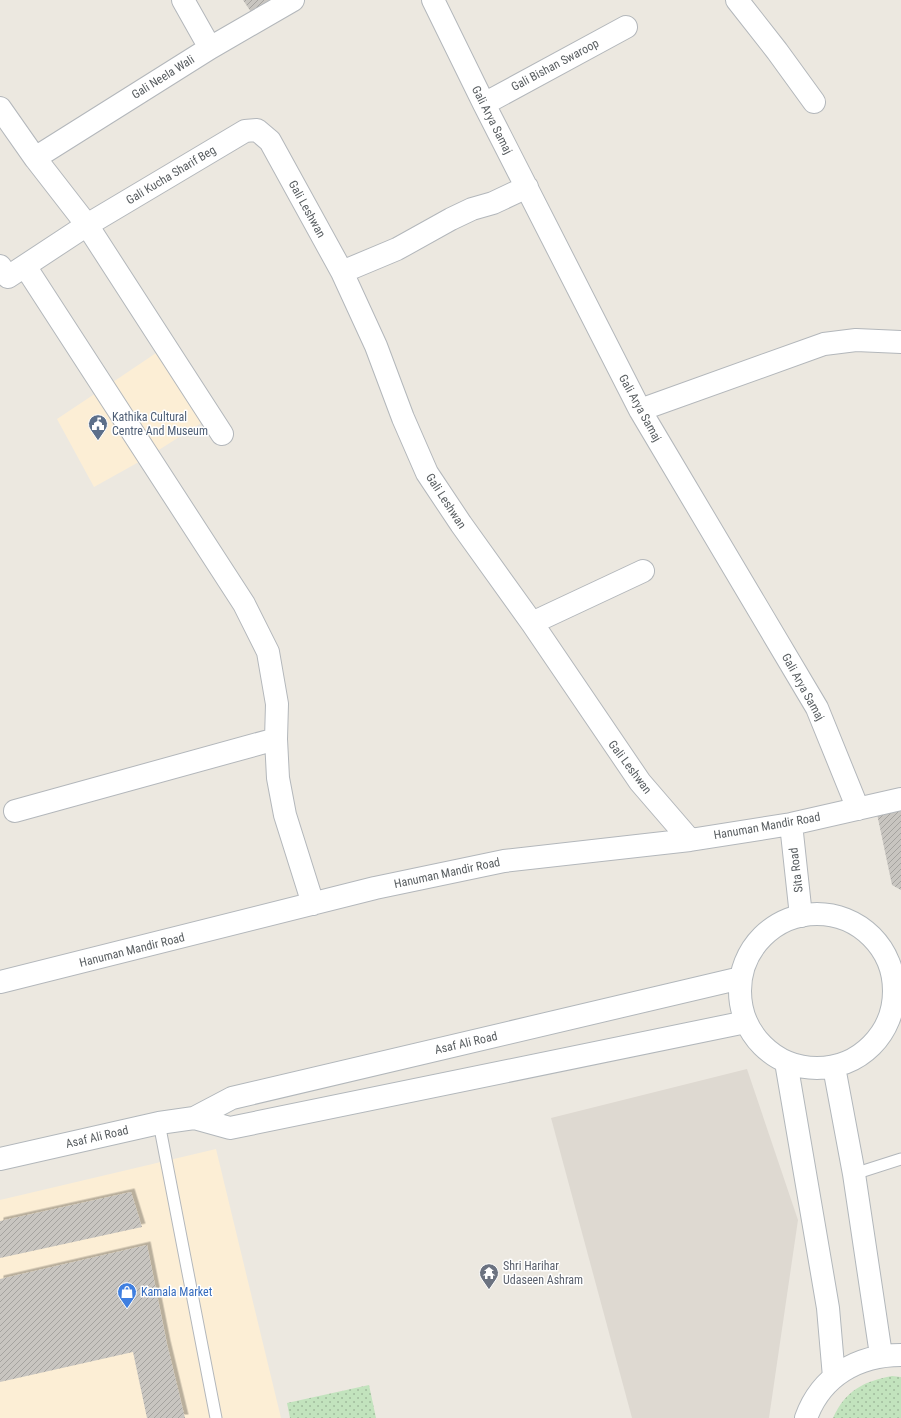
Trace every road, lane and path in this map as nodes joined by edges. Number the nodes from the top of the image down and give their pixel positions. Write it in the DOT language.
graph roads {
  1 [pos="183,0"];
  2 [pos="294,0"];
  3 [pos="433,0"];
  4 [pos="737,0"];
  5 [pos="626,27"];
  6 [pos="210,48"];
  7 [pos="814,102"];
  8 [pos="484,104"];
  9 [pos="0,108"];
  10 [pos="258,130"];
  11 [pos="35,158"];
  12 [pos="527,187"];
  13 [pos="87,225"];
  14 [pos="8,272"];
  15 [pos="342,272"];
  16 [pos="901,342"];
  17 [pos="640,410"];
  18 [pos="222,434"];
  19 [pos="643,571"];
  20 [pos="532,623"];
  21 [pos="276,739"];
  22 [pos="901,799"];
  23 [pos="858,809"];
  24 [pos="16,811"];
  25 [pos="791,824"];
  26 [pos="690,840"];
  27 [pos="313,904"];
  28 [pos="801,916"];
  29 [pos="897,973"];
  30 [pos="741,978"];
  31 [pos="0,982"];
  32 [pos="897,998"];
  33 [pos="746,1022"];
  34 [pos="786,1062"];
  35 [pos="834,1067"];
  36 [pos="194,1118"];
  37 [pos="159,1123"];
  38 [pos="0,1159"];
  39 [pos="901,1159"];
  40 [pos="854,1174"];
  41 [pos="891,1355"];
  42 [pos="834,1376"];
  43 [pos="216,1418"];
  44 [pos="806,1418"];
  1 -- 6 [label="street"];
  2 -- 6 [label="street, Gali Neela Wali"];
  3 -- 8 [label="street, Gali Arya Samaj"];
  4 -- 7 [label="street"];
  5 -- 8 [label="street, Gali Bishan Swaroop"];
  6 -- 11 [label="street, Gali Neela Wali"];
  8 -- 12 [label="street, Gali Arya Samaj"];
  9 -- 11 [label="street"];
  10 -- 13 [label="street, Gali Kucha Sharif Beg"];
  10 -- 15 [label="street, Gali Leshwan"];
  11 -- 13 [label="street"];
  12 -- 15 [label="street"];
  12 -- 17 [label="street, Gali Arya Samaj"];
  13 -- 14 [label="street, Gali Kucha Sharif Beg"];
  13 -- 18 [label="street"];
  14 -- 21 [label="street"];
  15 -- 20 [label="street, Gali Leshwan"];
  16 -- 17 [label="street"];
  17 -- 23 [label="street, Gali Arya Samaj"];
  19 -- 20 [label="street"];
  20 -- 26 [label="street, Gali Leshwan"];
  21 -- 24 [label="street"];
  21 -- 27 [label="street"];
  22 -- 23 [label="street, Hanuman Mandir Road"];
  23 -- 25 [label="street, Hanuman Mandir Road"];
  25 -- 26 [label="street, Hanuman Mandir Road"];
  25 -- 28 [label="street, Sita Road"];
  26 -- 27 [label="street, Hanuman Mandir Road"];
  27 -- 31 [label="street, Hanuman Mandir Road"];
  28 -- 29 [label="street"];
  28 -- 30 [label="street"];
  29 -- 32 [label="street"];
  30 -- 33 [label="street"];
  30 -- 36 [label="street, Asaf Ali Road"];
  32 -- 35 [label="street"];
  33 -- 34 [label="street"];
  33 -- 36 [label="street, Asaf Ali Road"];
  34 -- 35 [label="street"];
  34 -- 42 [label="street"];
  35 -- 40 [label="street"];
  36 -- 37 [label="street, Asaf Ali Road"];
  37 -- 38 [label="street, Asaf Ali Road"];
  37 -- 43 [label="lane"];
  39 -- 40 [label="lane"];
  40 -- 41 [label="street"];
  41 -- 42 [label="street"];
  42 -- 44 [label="street"];
}
